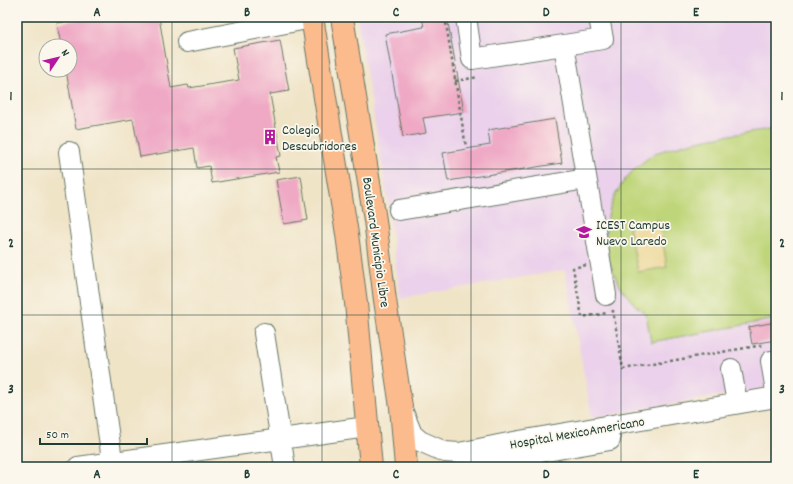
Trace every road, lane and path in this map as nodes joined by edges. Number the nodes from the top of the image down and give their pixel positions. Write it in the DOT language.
graph roads {
  1 [pos="312,17"];
  2 [pos="342,17"];
  3 [pos="445,17"];
  4 [pos="466,17"];
  5 [pos="599,17"];
  6 [pos="187,42"];
  7 [pos="564,45"];
  8 [pos="466,147"];
  9 [pos="69,152"];
  10 [pos="586,179"];
  11 [pos="399,210"];
  12 [pos="606,296"];
  13 [pos="385,300"];
  14 [pos="356,303"];
  15 [pos="264,333"];
  16 [pos="771,361"];
  17 [pos="731,369"];
  18 [pos="776,392"];
  19 [pos="776,397"];
  20 [pos="737,404"];
  21 [pos="401,407"];
  22 [pos="776,410"];
  23 [pos="367,427"];
  24 [pos="609,433"];
  25 [pos="281,439"];
  26 [pos="454,460"];
  27 [pos="112,465"];
  28 [pos="78,467"];
  29 [pos="285,467"];
  30 [pos="371,467"];
  31 [pos="406,467"];
  32 [pos="473,467"];
  1 -- 6 [label="street"];
  1 -- 14 [label="main road, Boulevard Municipio Libre"];
  2 -- 13 [label="main road, Boulevard Municipio Libre"];
  3 -- 8 [label="path"];
  4 -- 7 [label="street"];
  5 -- 7 [label="street"];
  7 -- 10 [label="street"];
  9 -- 27 [label="street"];
  10 -- 11 [label="street"];
  10 -- 12 [label="street"];
  13 -- 14 [label="main road"];
  13 -- 21 [label="main road, Boulevard Municipio Libre"];
  14 -- 23 [label="main road, Boulevard Municipio Libre"];
  15 -- 25 [label="street"];
  16 -- 18 [label="street"];
  17 -- 20 [label="street"];
  19 -- 20 [label="street, Hospital MexicoAmericano"];
  20 -- 24 [label="street, Hospital MexicoAmericano"];
  21 -- 26 [label="street, Hospital MexicoAmericano"];
  21 -- 31 [label="main road, Boulevard Municipio Libre"];
  22 -- 24 [label="street, Hospital MexicoAmericano"];
  23 -- 25 [label="street"];
  23 -- 30 [label="main road, Boulevard Municipio Libre"];
  24 -- 26 [label="street, Hospital MexicoAmericano"];
  24 -- 32 [label="street, Hospital MexicoAmericano"];
  25 -- 27 [label="street"];
  25 -- 29 [label="street"];
  27 -- 28 [label="street"];
}
